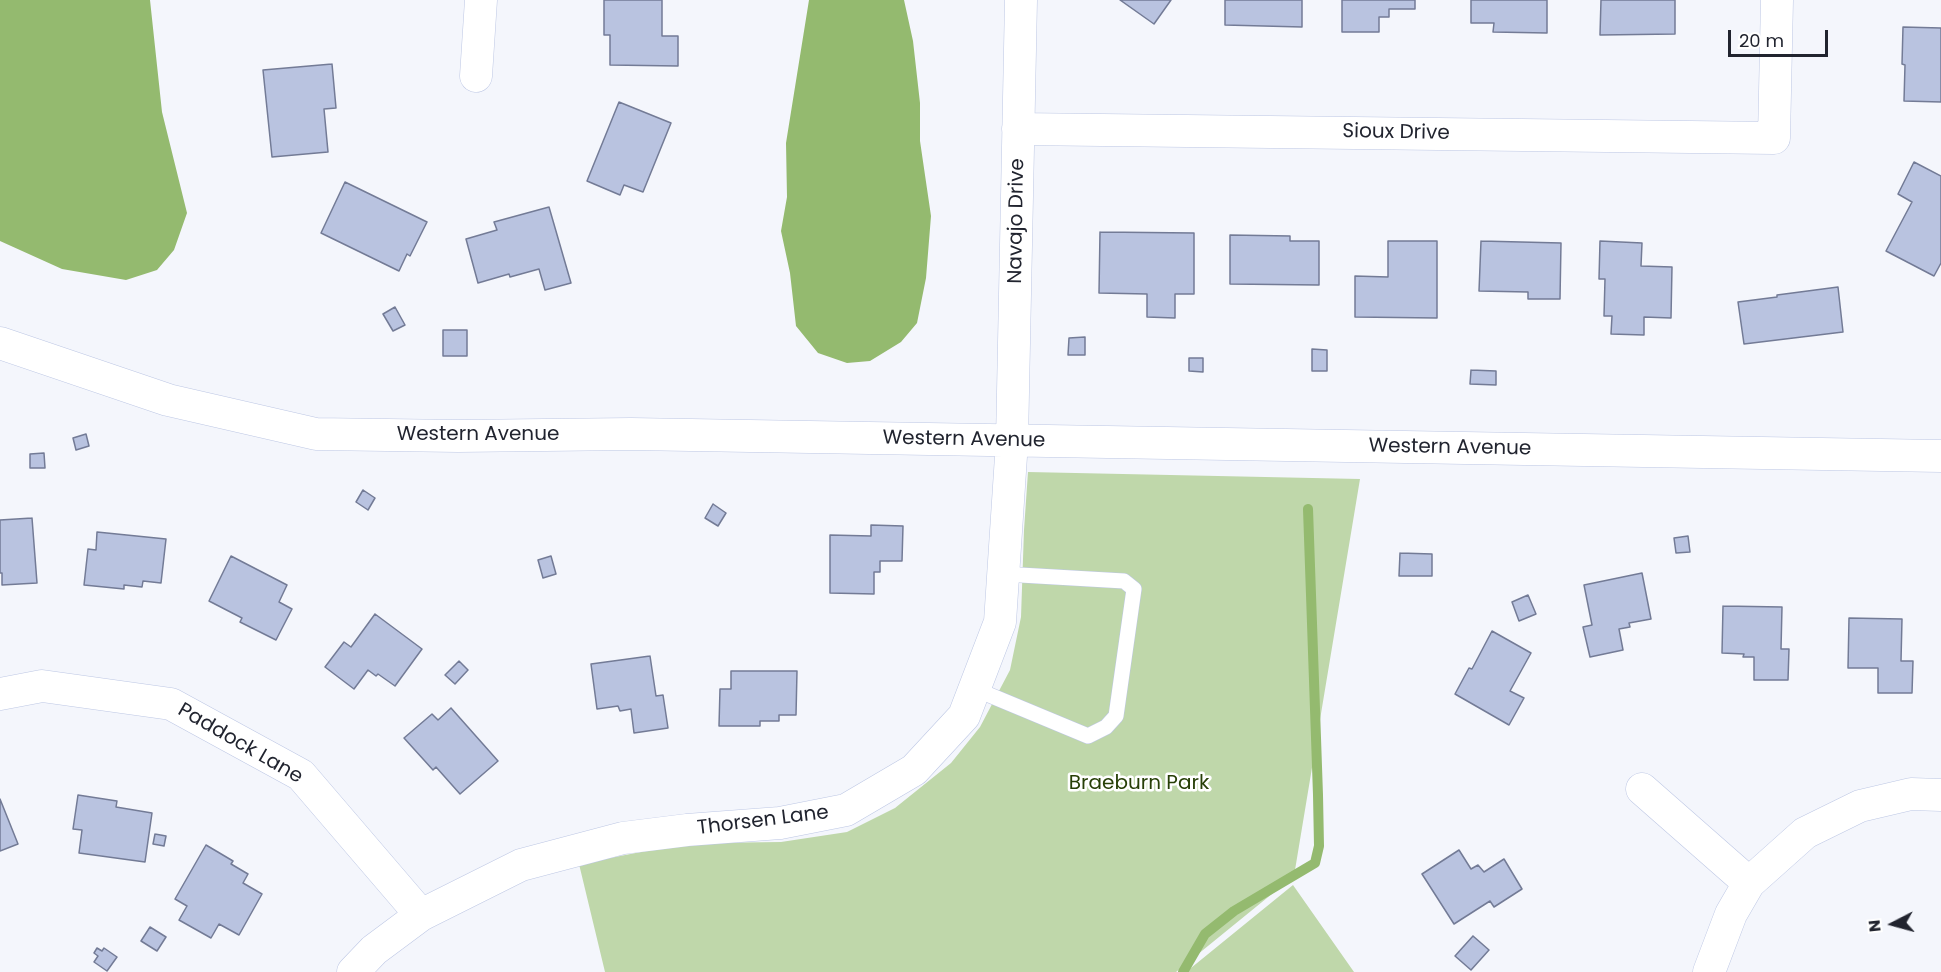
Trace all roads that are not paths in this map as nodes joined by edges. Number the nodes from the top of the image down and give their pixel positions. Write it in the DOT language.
graph roads {
  1 [pos="481,0"];
  2 [pos="1021,0"];
  3 [pos="1777,0"];
  4 [pos="476,76"];
  5 [pos="1018,129"];
  6 [pos="0,343"];
  7 [pos="1012,441"];
  8 [pos="1941,456"];
  9 [pos="1004,574"];
  10 [pos="975,689"];
  11 [pos="0,694"];
  12 [pos="1642,789"];
  13 [pos="1941,795"];
  14 [pos="1749,883"];
  15 [pos="421,915"];
  16 [pos="353,972"];
  17 [pos="1709,972"];
  1 -- 4 [label="street"];
  2 -- 5 [label="street, Navajo Drive"];
  3 -- 5 [label="street, Sioux Drive"];
  5 -- 7 [label="street, Navajo Drive"];
  6 -- 7 [label="street, Western Avenue"];
  7 -- 8 [label="street, Western Avenue"];
  7 -- 9 [label="street, Thorsen Lane"];
  9 -- 10 [label="street, Thorsen Lane"];
  9 -- 10 [label="lane"];
  10 -- 15 [label="street, Thorsen Lane"];
  11 -- 15 [label="street, Paddock Lane"];
  12 -- 14 [label="street"];
  13 -- 14 [label="street"];
  14 -- 17 [label="street"];
  15 -- 16 [label="street, Thorsen Lane"];
}
